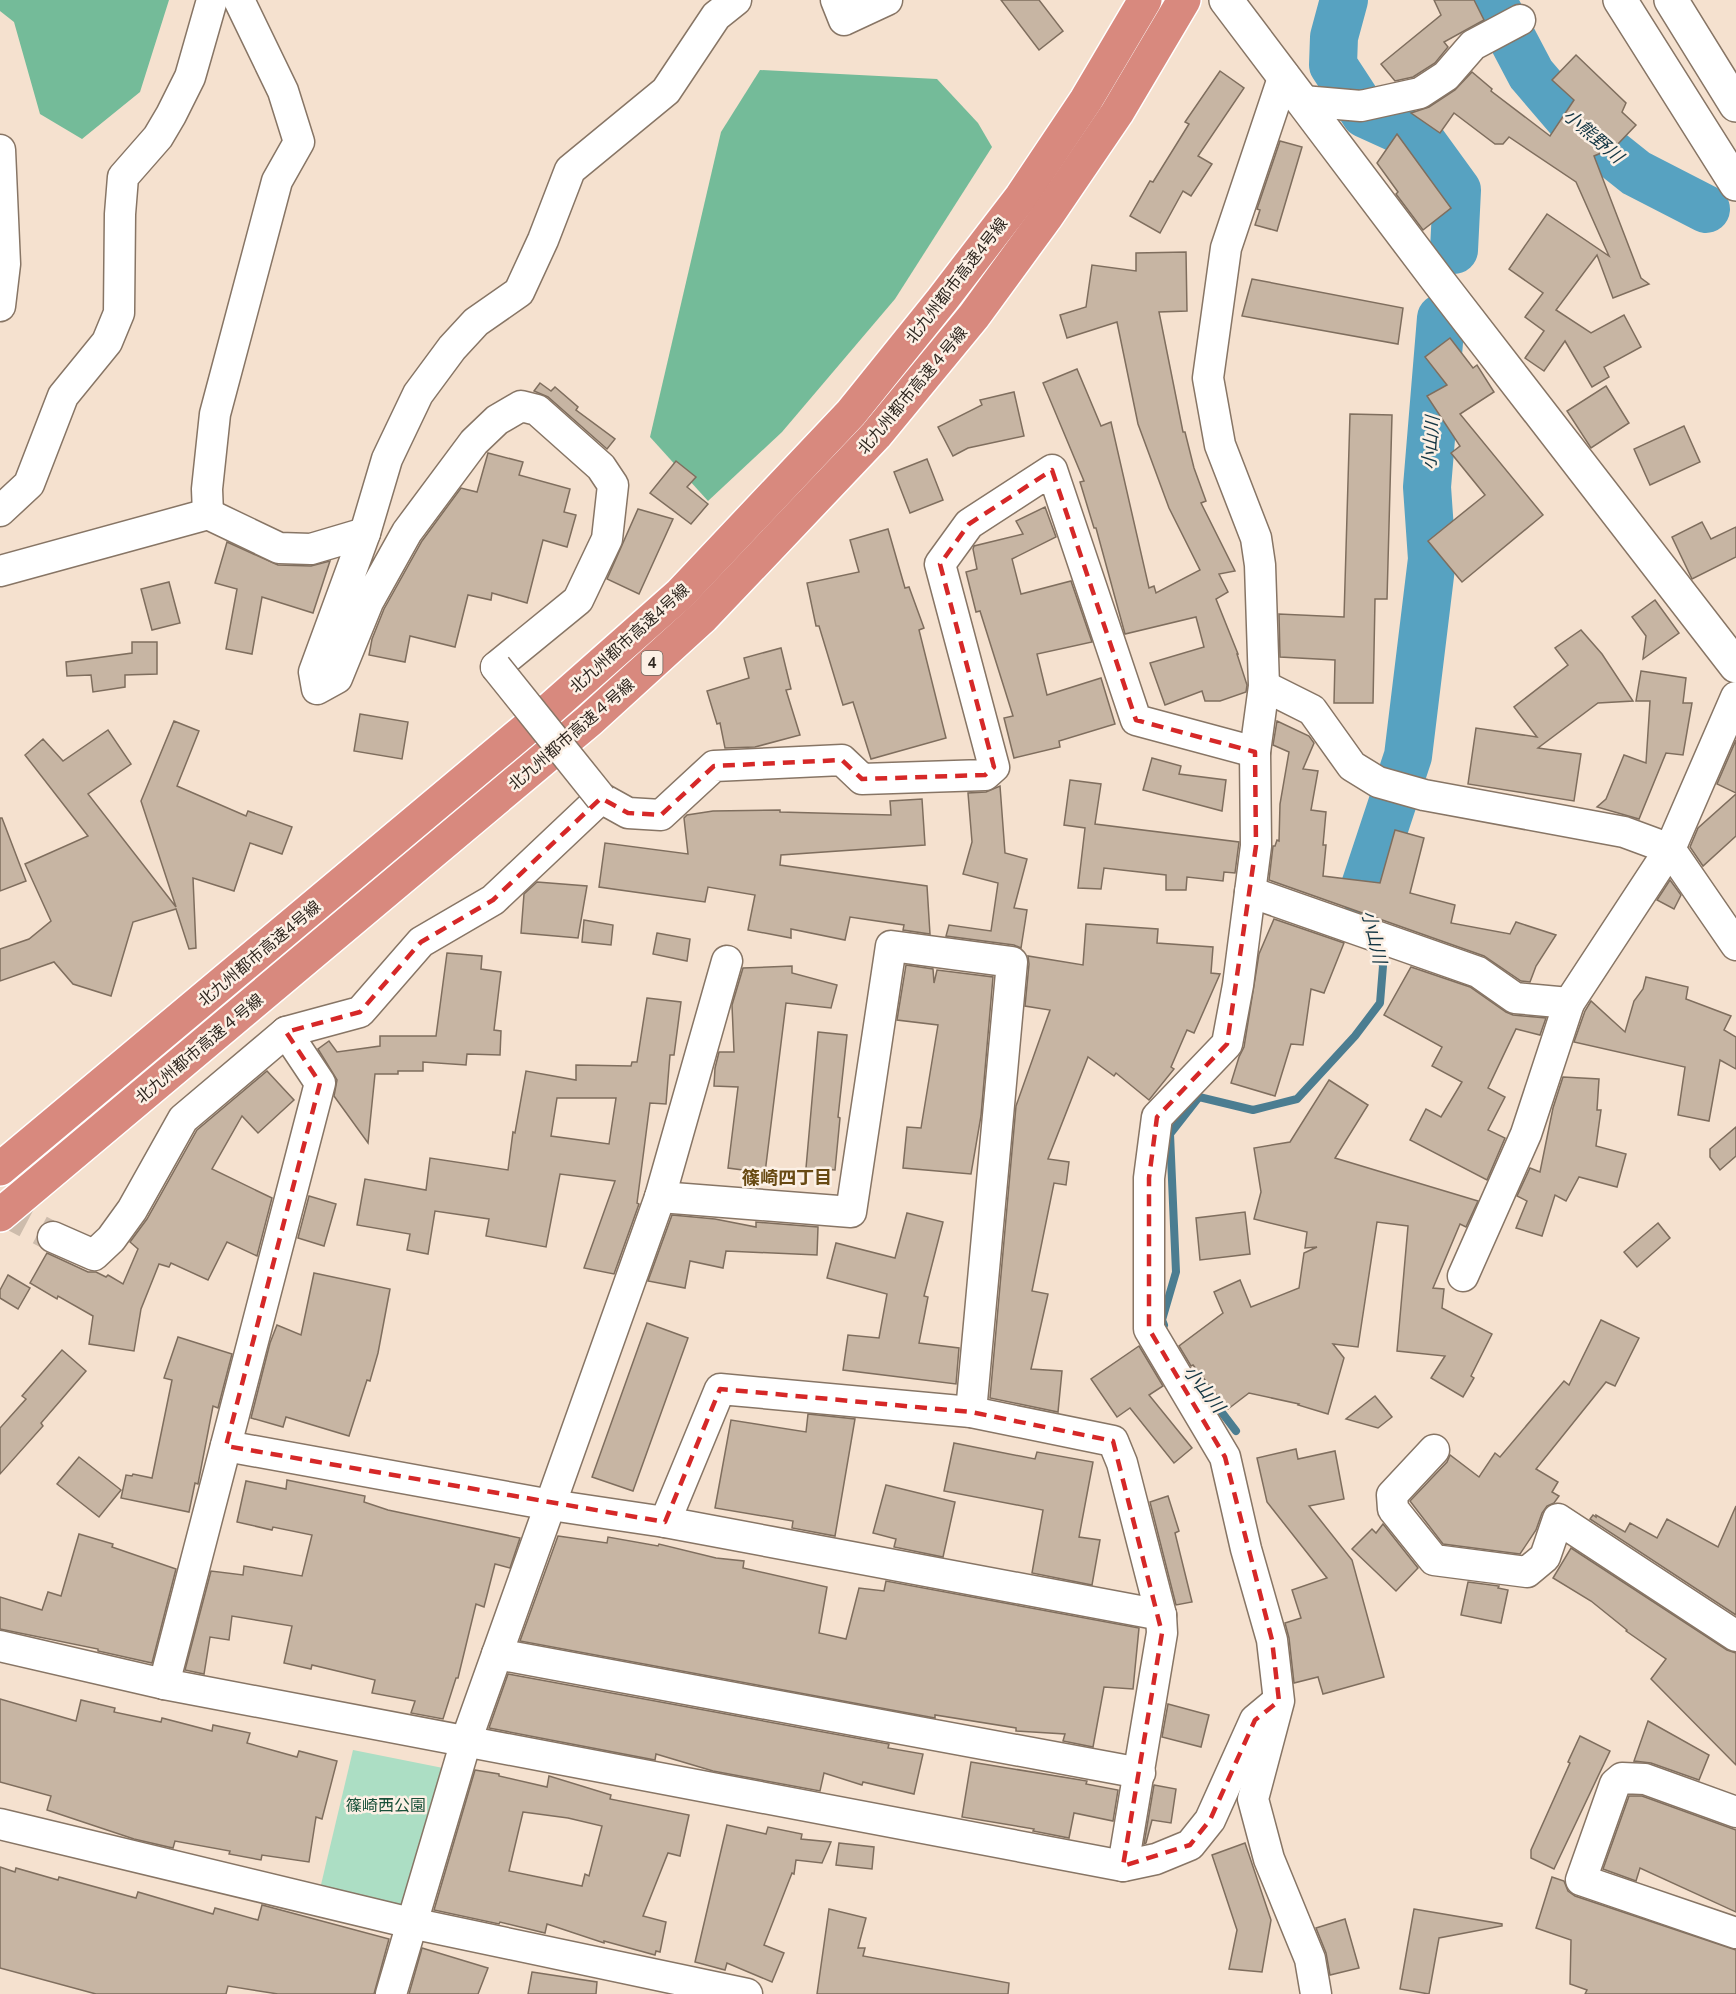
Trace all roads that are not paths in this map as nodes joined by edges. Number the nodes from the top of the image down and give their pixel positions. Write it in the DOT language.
graph roads {
  1 [pos="212,0"];
  2 [pos="239,0"];
  3 [pos="736,0"];
  4 [pos="836,0"];
  5 [pos="887,0"];
  6 [pos="1145,0"];
  7 [pos="1184,0"];
  8 [pos="1226,0"];
  9 [pos="1620,0"];
  10 [pos="1671,0"];
  11 [pos="1520,20"];
  12 [pos="1284,75"];
  13 [pos="1303,101"];
  14 [pos="1736,105"];
  15 [pos="0,150"];
  16 [pos="1736,184"];
  17 [pos="0,306"];
  18 [pos="0,511"];
  19 [pos="208,514"];
  20 [pos="365,532"];
  21 [pos="0,571"];
  22 [pos="1736,666"];
  23 [pos="1264,686"];
  24 [pos="1736,697"];
  25 [pos="1256,752"];
  26 [pos="601,798"];
  27 [pos="1670,849"];
  28 [pos="1250,892"];
  29 [pos="1736,945"];
  30 [pos="727,961"];
  31 [pos="1569,1003"];
  32 [pos="286,1032"];
  33 [pos="0,1169"];
  34 [pos="660,1197"];
  35 [pos="0,1215"];
  36 [pos="53,1238"];
  37 [pos="1463,1276"];
  38 [pos="970,1412"];
  39 [pos="226,1446"];
  40 [pos="1434,1450"];
  41 [pos="550,1505"];
  42 [pos="665,1522"];
  43 [pos="1161,1615"];
  44 [pos="1736,1636"];
  45 [pos="0,1646"];
  46 [pos="497,1654"];
  47 [pos="164,1684"];
  48 [pos="1279,1701"];
  49 [pos="466,1741"];
  50 [pos="1140,1773"];
  51 [pos="1736,1812"];
  52 [pos="0,1824"];
  53 [pos="1123,1866"];
  54 [pos="411,1923"];
  55 [pos="1736,1933"];
  56 [pos="390,1994"];
  57 [pos="747,1994"];
  58 [pos="1316,1994"];
  1 -- 18 [label="street"];
  2 -- 19 [label="street"];
  3 -- 20 [label="street"];
  4 -- 5 [label="street"];
  6 -- 33 [label="highway, 北九州都市高速4号線 / 4"];
  7 -- 35 [label="highway, 北九州都市高速４号線 / 4"];
  8 -- 12 [label="street"];
  9 -- 16 [label="street"];
  10 -- 14 [label="street"];
  11 -- 13 [label="street"];
  12 -- 13 [label="street"];
  12 -- 23 [label="street"];
  13 -- 22 [label="street"];
  15 -- 17 [label="street"];
  19 -- 20 [label="street"];
  19 -- 21 [label="street"];
  20 -- 26 [label="street, bridge"];
  23 -- 25 [label="street"];
  23 -- 27 [label="street"];
  24 -- 27 [label="street"];
  25 -- 26 [label="street"];
  25 -- 28 [label="street"];
  26 -- 32 [label="street"];
  27 -- 29 [label="street"];
  27 -- 31 [label="street"];
  28 -- 31 [label="street"];
  28 -- 48 [label="street"];
  30 -- 34 [label="street"];
  31 -- 37 [label="street"];
  32 -- 36 [label="street"];
  32 -- 39 [label="street"];
  34 -- 38 [label="street"];
  34 -- 41 [label="street"];
  38 -- 42 [label="street"];
  38 -- 43 [label="street"];
  39 -- 41 [label="street"];
  39 -- 47 [label="street"];
  40 -- 44 [label="street"];
  41 -- 42 [label="street"];
  41 -- 46 [label="street"];
  42 -- 43 [label="street"];
  43 -- 50 [label="street"];
  45 -- 47 [label="street"];
  46 -- 49 [label="street"];
  46 -- 50 [label="street"];
  47 -- 49 [label="street"];
  48 -- 53 [label="street"];
  48 -- 58 [label="street"];
  49 -- 53 [label="street"];
  49 -- 54 [label="street"];
  50 -- 53 [label="street"];
  51 -- 55 [label="street"];
  52 -- 54 [label="street"];
  54 -- 56 [label="street"];
  54 -- 57 [label="street"];
}
